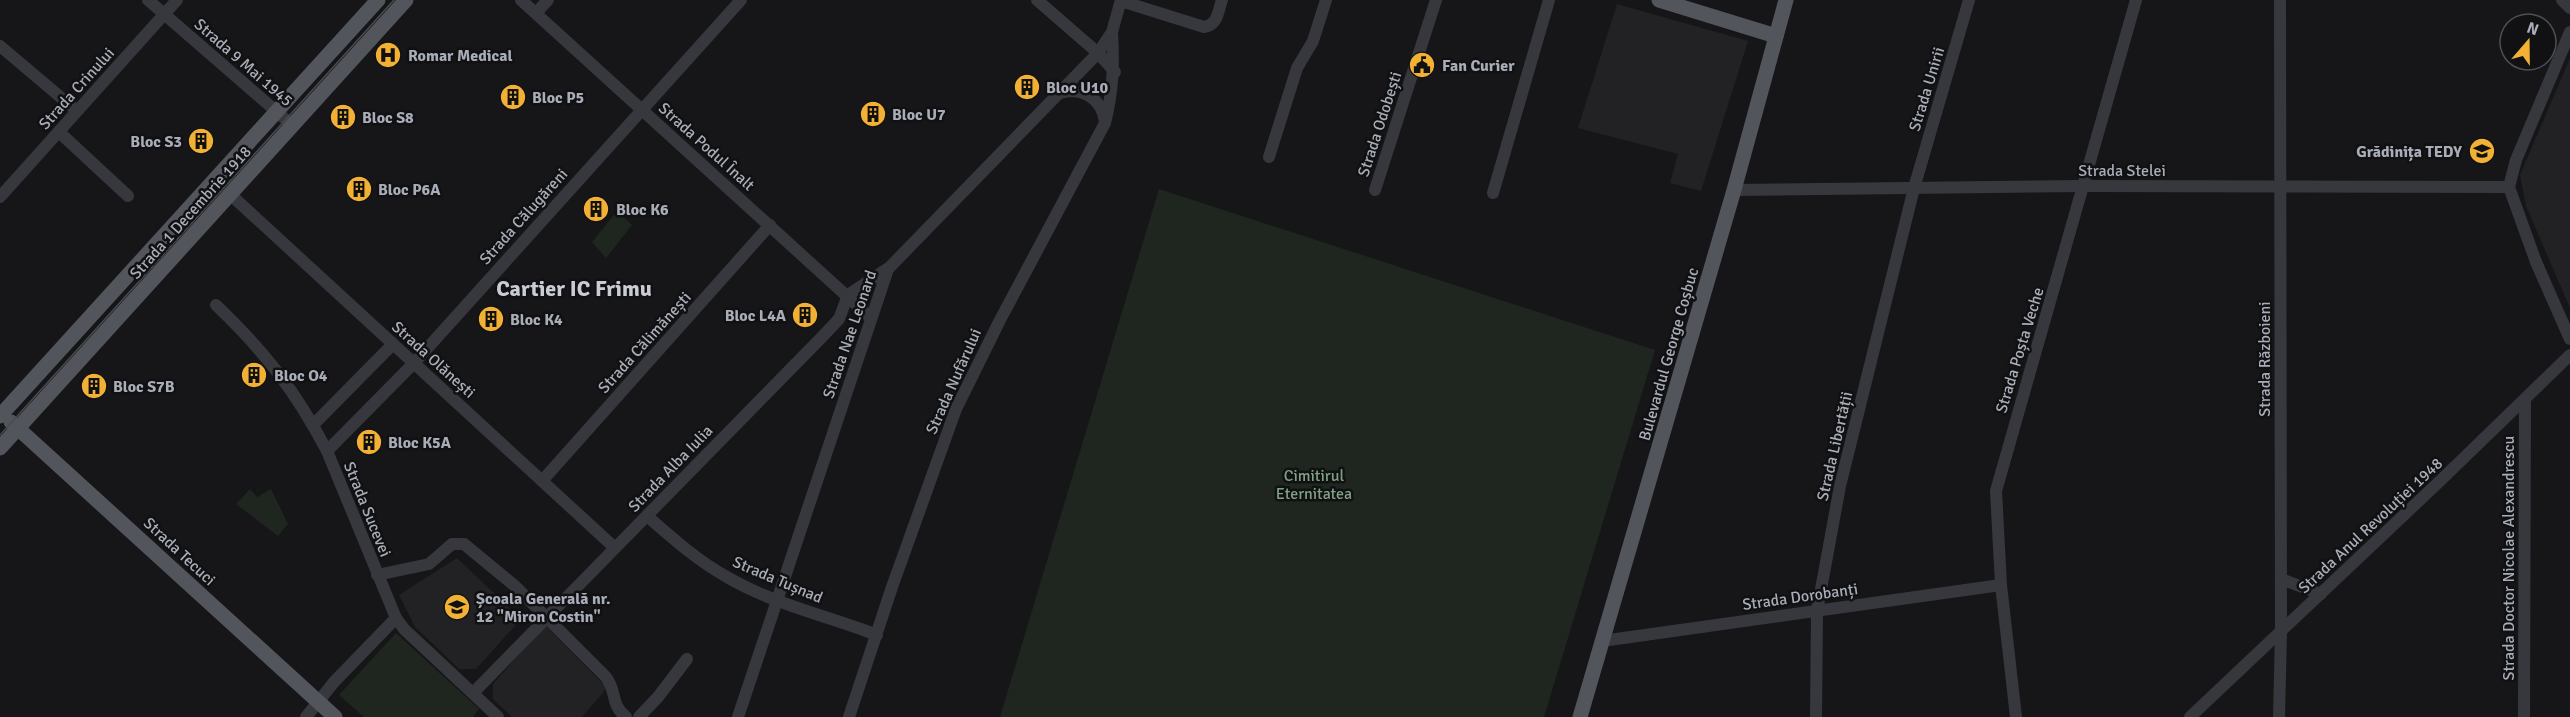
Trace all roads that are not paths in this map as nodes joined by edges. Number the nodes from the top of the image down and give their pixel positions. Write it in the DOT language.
graph roads {
  1 [pos="148,0"];
  2 [pos="177,0"];
  3 [pos="378,0"];
  4 [pos="406,0"];
  5 [pos="521,0"];
  6 [pos="548,0"];
  7 [pos="741,0"];
  8 [pos="1036,0"];
  9 [pos="1222,0"];
  10 [pos="1326,0"];
  11 [pos="1436,0"];
  12 [pos="1549,0"];
  13 [pos="1661,0"];
  14 [pos="1786,0"];
  15 [pos="1969,0"];
  16 [pos="2136,0"];
  17 [pos="2280,0"];
  18 [pos="2562,0"];
  19 [pos="1121,1"];
  20 [pos="2570,8"];
  21 [pos="536,13"];
  22 [pos="164,14"];
  23 [pos="1112,32"];
  24 [pos="2570,32"];
  25 [pos="1776,36"];
  26 [pos="1085,42"];
  27 [pos="0,45"];
  28 [pos="1098,53"];
  29 [pos="1082,69"];
  30 [pos="1114,72"];
  31 [pos="1060,93"];
  32 [pos="641,108"];
  33 [pos="77,111"];
  34 [pos="275,111"];
  35 [pos="1105,123"];
  36 [pos="292,125"];
  37 [pos="59,132"];
  38 [pos="1269,157"];
  39 [pos="2084,186"];
  40 [pos="2279,187"];
  41 [pos="2509,187"];
  42 [pos="1914,188"];
  43 [pos="1375,190"];
  44 [pos="1734,190"];
  45 [pos="1493,193"];
  46 [pos="231,195"];
  47 [pos="128,196"];
  48 [pos="0,197"];
  49 [pos="770,225"];
  50 [pos="888,269"];
  51 [pos="848,295"];
  52 [pos="216,305"];
  53 [pos="871,318"];
  54 [pos="2570,339"];
  55 [pos="393,344"];
  56 [pos="2570,355"];
  57 [pos="414,363"];
  58 [pos="2525,399"];
  59 [pos="1,414"];
  60 [pos="313,425"];
  61 [pos="18,429"];
  62 [pos="0,448"];
  63 [pos="327,451"];
  64 [pos="542,481"];
  65 [pos="647,516"];
  66 [pos="615,548"];
  67 [pos="377,575"];
  68 [pos="2281,579"];
  69 [pos="2001,585"];
  70 [pos="2321,594"];
  71 [pos="778,600"];
  72 [pos="1817,611"];
  73 [pos="396,618"];
  74 [pos="548,618"];
  75 [pos="2281,632"];
  76 [pos="877,634"];
  77 [pos="1602,641"];
  78 [pos="687,658"];
  79 [pos="473,693"];
  80 [pos="319,701"];
  81 [pos="306,717"];
  82 [pos="336,717"];
  83 [pos="498,717"];
  84 [pos="626,717"];
  85 [pos="639,717"];
  86 [pos="738,717"];
  87 [pos="849,717"];
  88 [pos="1580,717"];
  89 [pos="1816,717"];
  90 [pos="2016,717"];
  91 [pos="2190,717"];
  92 [pos="2279,717"];
  93 [pos="2524,717"];
  1 -- 22 [label="street, Strada 9 Mai 1945"];
  2 -- 22 [label="street, Strada Crinului"];
  3 -- 34 [label="main road, Strada 1 Decembrie 1918"];
  4 -- 36 [label="main road, Strada 1 Decembrie 1918"];
  5 -- 21 [label="street, Strada Podul Înalt"];
  6 -- 21 [label="street"];
  7 -- 32 [label="street, Strada Călugăreni"];
  8 -- 26 [label="street"];
  9 -- 19 [label="street"];
  10 -- 38 [label="street"];
  11 -- 43 [label="street, Strada Odobești"];
  12 -- 45 [label="street"];
  13 -- 25 [label="main road"];
  14 -- 25 [label="main road, Bulevardul George Coșbuc"];
  15 -- 42 [label="street, Strada Unirii"];
  16 -- 39 [label="street, Strada Poșta Veche"];
  17 -- 40 [label="street, Strada Războieni"];
  18 -- 20 [label="street"];
  19 -- 23 [label="street, Strada Nae Leonard"];
  21 -- 32 [label="street, Strada Podul Înalt"];
  22 -- 33 [label="street, Strada Crinului"];
  22 -- 34 [label="street, Strada 9 Mai 1945"];
  23 -- 26 [label="street"];
  23 -- 28 [label="street, Strada Nae Leonard"];
  23 -- 30 [label="street, Strada Nufărului"];
  24 -- 41 [label="street"];
  25 -- 44 [label="main road, Bulevardul George Coșbuc"];
  26 -- 28 [label="street"];
  26 -- 29 [label="street"];
  27 -- 33 [label="street"];
  28 -- 29 [label="street, Strada Nae Leonard"];
  28 -- 30 [label="street"];
  29 -- 31 [label="street, Strada Nae Leonard"];
  30 -- 35 [label="street, Strada Nufărului"];
  31 -- 35 [label="street"];
  31 -- 50 [label="street, Strada Nae Leonard"];
  32 -- 49 [label="street, Strada Podul Înalt"];
  32 -- 57 [label="street, Strada Călugăreni"];
  33 -- 37 [label="street, Strada Crinului"];
  34 -- 36 [label="street, Strada 9 Mai 1945"];
  34 -- 59 [label="main road, Strada 1 Decembrie 1918"];
  35 -- 76 [label="street, Strada Nufărului"];
  36 -- 46 [label="main road, Strada 1 Decembrie 1918"];
  37 -- 47 [label="street"];
  37 -- 48 [label="street, Strada Crinului"];
  39 -- 40 [label="street, Strada Stelei"];
  39 -- 42 [label="street, Strada Stelei"];
  39 -- 69 [label="street, Strada Poșta Veche"];
  40 -- 41 [label="street, Strada Stelei"];
  40 -- 68 [label="street, Strada Războieni"];
  41 -- 54 [label="street"];
  42 -- 44 [label="street, Strada Stelei"];
  42 -- 72 [label="street, Strada Libertății"];
  44 -- 77 [label="main road, Bulevardul George Coșbuc"];
  46 -- 55 [label="street, Strada Olănești"];
  46 -- 61 [label="main road, Strada 1 Decembrie 1918"];
  49 -- 51 [label="street, Strada Podul Înalt"];
  49 -- 64 [label="street, Strada Călimănești"];
  50 -- 51 [label="street"];
  50 -- 53 [label="street, Strada Nae Leonard"];
  51 -- 53 [label="street, Strada Podul Înalt"];
  51 -- 65 [label="street, Strada Alba Iulia"];
  52 -- 60 [label="street, Strada Sucevei"];
  53 -- 71 [label="street, Strada Nae Leonard"];
  55 -- 57 [label="street, Strada Olănești"];
  55 -- 60 [label="street"];
  56 -- 58 [label="street, Strada Anul Revoluției 1948"];
  57 -- 63 [label="street, Strada Călugăreni"];
  57 -- 64 [label="street, Strada Olănești"];
  58 -- 70 [label="street, Strada Anul Revoluției 1948"];
  58 -- 93 [label="street, Strada Doctor Nicolae Alexandrescu"];
  59 -- 61 [label="main road, Strada Tecuci"];
  60 -- 63 [label="street, Strada Sucevei"];
  61 -- 62 [label="main road, Strada 1 Decembrie 1918"];
  61 -- 80 [label="main road, Strada Tecuci"];
  63 -- 67 [label="street, Strada Sucevei"];
  64 -- 66 [label="street, Strada Olănești"];
  65 -- 66 [label="street, Strada Alba Iulia"];
  65 -- 71 [label="street, Strada Tușnad"];
  66 -- 74 [label="street, Strada Alba Iulia"];
  67 -- 73 [label="street, Strada Sucevei"];
  67 -- 74 [label="street"];
  68 -- 70 [label="street"];
  68 -- 75 [label="street, Strada Războieni"];
  69 -- 72 [label="street, Strada Dorobanți"];
  69 -- 90 [label="street, Strada Poșta Veche"];
  70 -- 75 [label="street, Strada Anul Revoluției 1948"];
  71 -- 76 [label="street, Strada Tușnad"];
  71 -- 86 [label="street, Strada Nae Leonard"];
  72 -- 77 [label="street, Strada Dorobanți"];
  72 -- 89 [label="street, Strada Libertății"];
  73 -- 79 [label="street, Strada Sucevei"];
  73 -- 80 [label="street"];
  74 -- 79 [label="street, Strada Alba Iulia"];
  74 -- 84 [label="street"];
  75 -- 91 [label="street, Strada Anul Revoluției 1948"];
  75 -- 92 [label="street, Strada Războieni"];
  76 -- 87 [label="street, Strada Nufărului"];
  77 -- 88 [label="main road, Bulevardul George Coșbuc"];
  78 -- 85 [label="street"];
  79 -- 83 [label="street, Strada Sucevei"];
  80 -- 81 [label="street"];
  80 -- 82 [label="main road, Strada Tecuci"];
}
